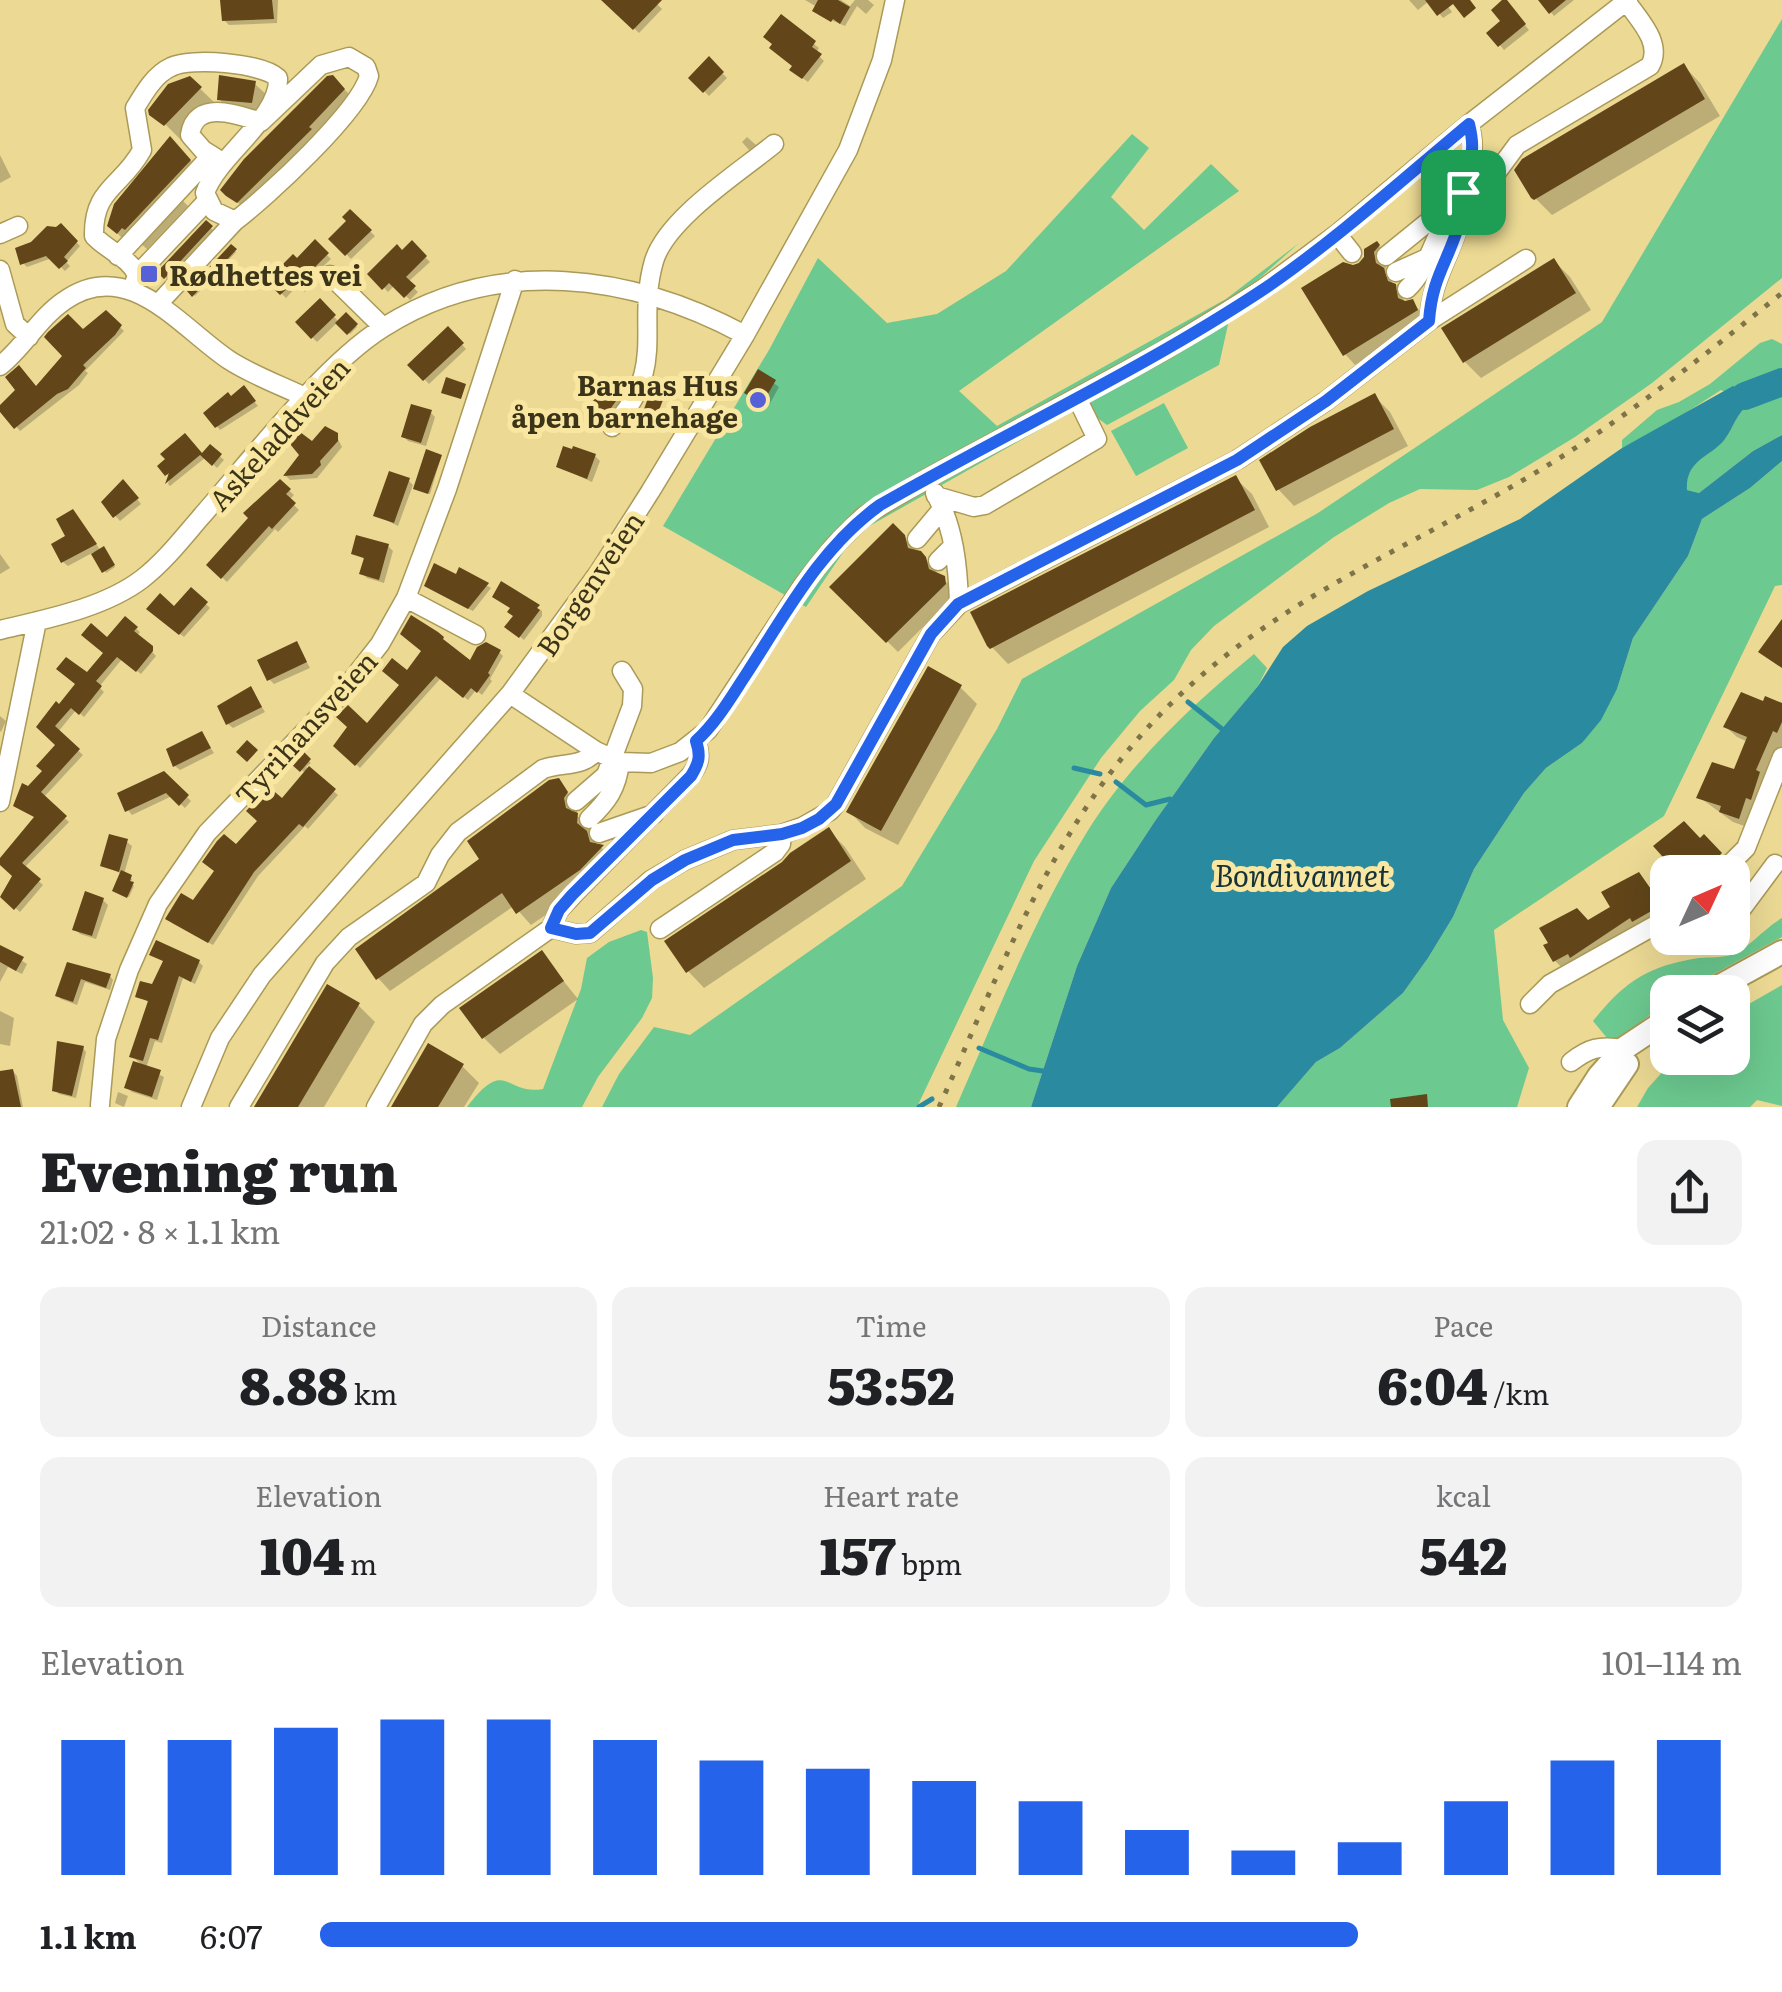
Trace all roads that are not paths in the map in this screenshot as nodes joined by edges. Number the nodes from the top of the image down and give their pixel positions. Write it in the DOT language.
graph roads {
  1 [pos="895,0"];
  2 [pos="1627,1"];
  3 [pos="261,122"];
  4 [pos="1469,124"];
  5 [pos="774,144"];
  6 [pos="217,159"];
  7 [pos="207,201"];
  8 [pos="1457,211"];
  9 [pos="236,221"];
  10 [pos="18,226"];
  11 [pos="0,234"];
  12 [pos="1338,234"];
  13 [pos="1352,253"];
  14 [pos="118,256"];
  15 [pos="1426,258"];
  16 [pos="1526,259"];
  17 [pos="0,270"];
  18 [pos="330,275"];
  19 [pos="515,280"];
  20 [pos="134,282"];
  21 [pos="1435,282"];
  22 [pos="649,295"];
  23 [pos="158,304"];
  24 [pos="1429,321"];
  25 [pos="383,327"];
  26 [pos="745,335"];
  27 [pos="29,337"];
  28 [pos="0,366"];
  29 [pos="305,397"];
  30 [pos="1077,398"];
  31 [pos="612,427"];
  32 [pos="926,479"];
  33 [pos="940,502"];
  34 [pos="917,539"];
  35 [pos="953,546"];
  36 [pos="938,561"];
  37 [pos="406,598"];
  38 [pos="958,604"];
  39 [pos="37,621"];
  40 [pos="0,630"];
  41 [pos="476,636"];
  42 [pos="922,649"];
  43 [pos="900,659"];
  44 [pos="622,671"];
  45 [pos="510,694"];
  46 [pos="696,741"];
  47 [pos="607,756"];
  48 [pos="1782,757"];
  49 [pos="573,796"];
  50 [pos="0,802"];
  51 [pos="654,814"];
  52 [pos="782,834"];
  53 [pos="1746,848"];
  54 [pos="1739,855"];
  55 [pos="1778,864"];
  56 [pos="1750,899"];
  57 [pos="551,928"];
  58 [pos="1650,928"];
  59 [pos="660,929"];
  60 [pos="1782,952"];
  61 [pos="1740,975"];
  62 [pos="1530,1004"];
  63 [pos="1650,1031"];
  64 [pos="1650,1036"];
  65 [pos="1623,1050"];
  66 [pos="1571,1062"];
  67 [pos="100,1104"];
  68 [pos="191,1107"];
  69 [pos="239,1107"];
  70 [pos="376,1107"];
  71 [pos="1579,1107"];
  72 [pos="1598,1107"];
  1 -- 26 [label="street, Borgenveien"];
  2 -- 4 [label="street"];
  2 -- 8 [label="street"];
  3 -- 6 [label="street"];
  3 -- 6 [label="street"];
  3 -- 9 [label="street"];
  3 -- 14 [label="street"];
  4 -- 8 [label="street"];
  4 -- 12 [label="street"];
  5 -- 22 [label="street"];
  6 -- 7 [label="street"];
  6 -- 14 [label="street"];
  7 -- 9 [label="street"];
  7 -- 20 [label="street"];
  8 -- 15 [label="street"];
  8 -- 15 [label="street"];
  8 -- 21 [label="street"];
  9 -- 23 [label="street"];
  10 -- 11 [label="street"];
  12 -- 13 [label="street"];
  12 -- 30 [label="street"];
  14 -- 20 [label="street"];
  15 -- 21 [label="street"];
  16 -- 24 [label="street"];
  17 -- 27 [label="street"];
  18 -- 25 [label="street"];
  19 -- 22 [label="street, Askeladdveien"];
  19 -- 25 [label="street, Askeladdveien"];
  19 -- 37 [label="street, Tyrihansveien"];
  20 -- 23 [label="street"];
  20 -- 27 [label="street"];
  21 -- 24 [label="street"];
  22 -- 26 [label="street, Askeladdveien"];
  22 -- 31 [label="street"];
  23 -- 29 [label="street"];
  24 -- 38 [label="street"];
  25 -- 29 [label="street, Askeladdveien"];
  26 -- 45 [label="street, Borgenveien"];
  27 -- 28 [label="street"];
  29 -- 39 [label="street, Askeladdveien"];
  30 -- 32 [label="street"];
  30 -- 33 [label="street"];
  32 -- 33 [label="street"];
  32 -- 46 [label="street"];
  33 -- 34 [label="street"];
  33 -- 35 [label="street"];
  35 -- 36 [label="street"];
  35 -- 38 [label="street"];
  37 -- 41 [label="street"];
  37 -- 67 [label="street, Tyrihansveien"];
  38 -- 42 [label="street"];
  39 -- 40 [label="street, Askeladdveien"];
  39 -- 50 [label="street"];
  42 -- 43 [label="street"];
  42 -- 52 [label="street"];
  44 -- 47 [label="street"];
  45 -- 47 [label="street"];
  45 -- 68 [label="street, Borgenveien"];
  46 -- 47 [label="street"];
  46 -- 51 [label="street"];
  47 -- 49 [label="street"];
  47 -- 51 [label="street"];
  47 -- 69 [label="street"];
  48 -- 53 [label="street"];
  51 -- 57 [label="street"];
  52 -- 57 [label="street"];
  52 -- 59 [label="street"];
  53 -- 54 [label="street"];
  53 -- 55 [label="street"];
  55 -- 56 [label="street"];
  57 -- 70 [label="street"];
  58 -- 62 [label="street"];
  60 -- 61 [label="main road"];
  63 -- 65 [label="main road"];
  64 -- 72 [label="main road"];
  65 -- 66 [label="street"];
  65 -- 71 [label="main road"];
}
